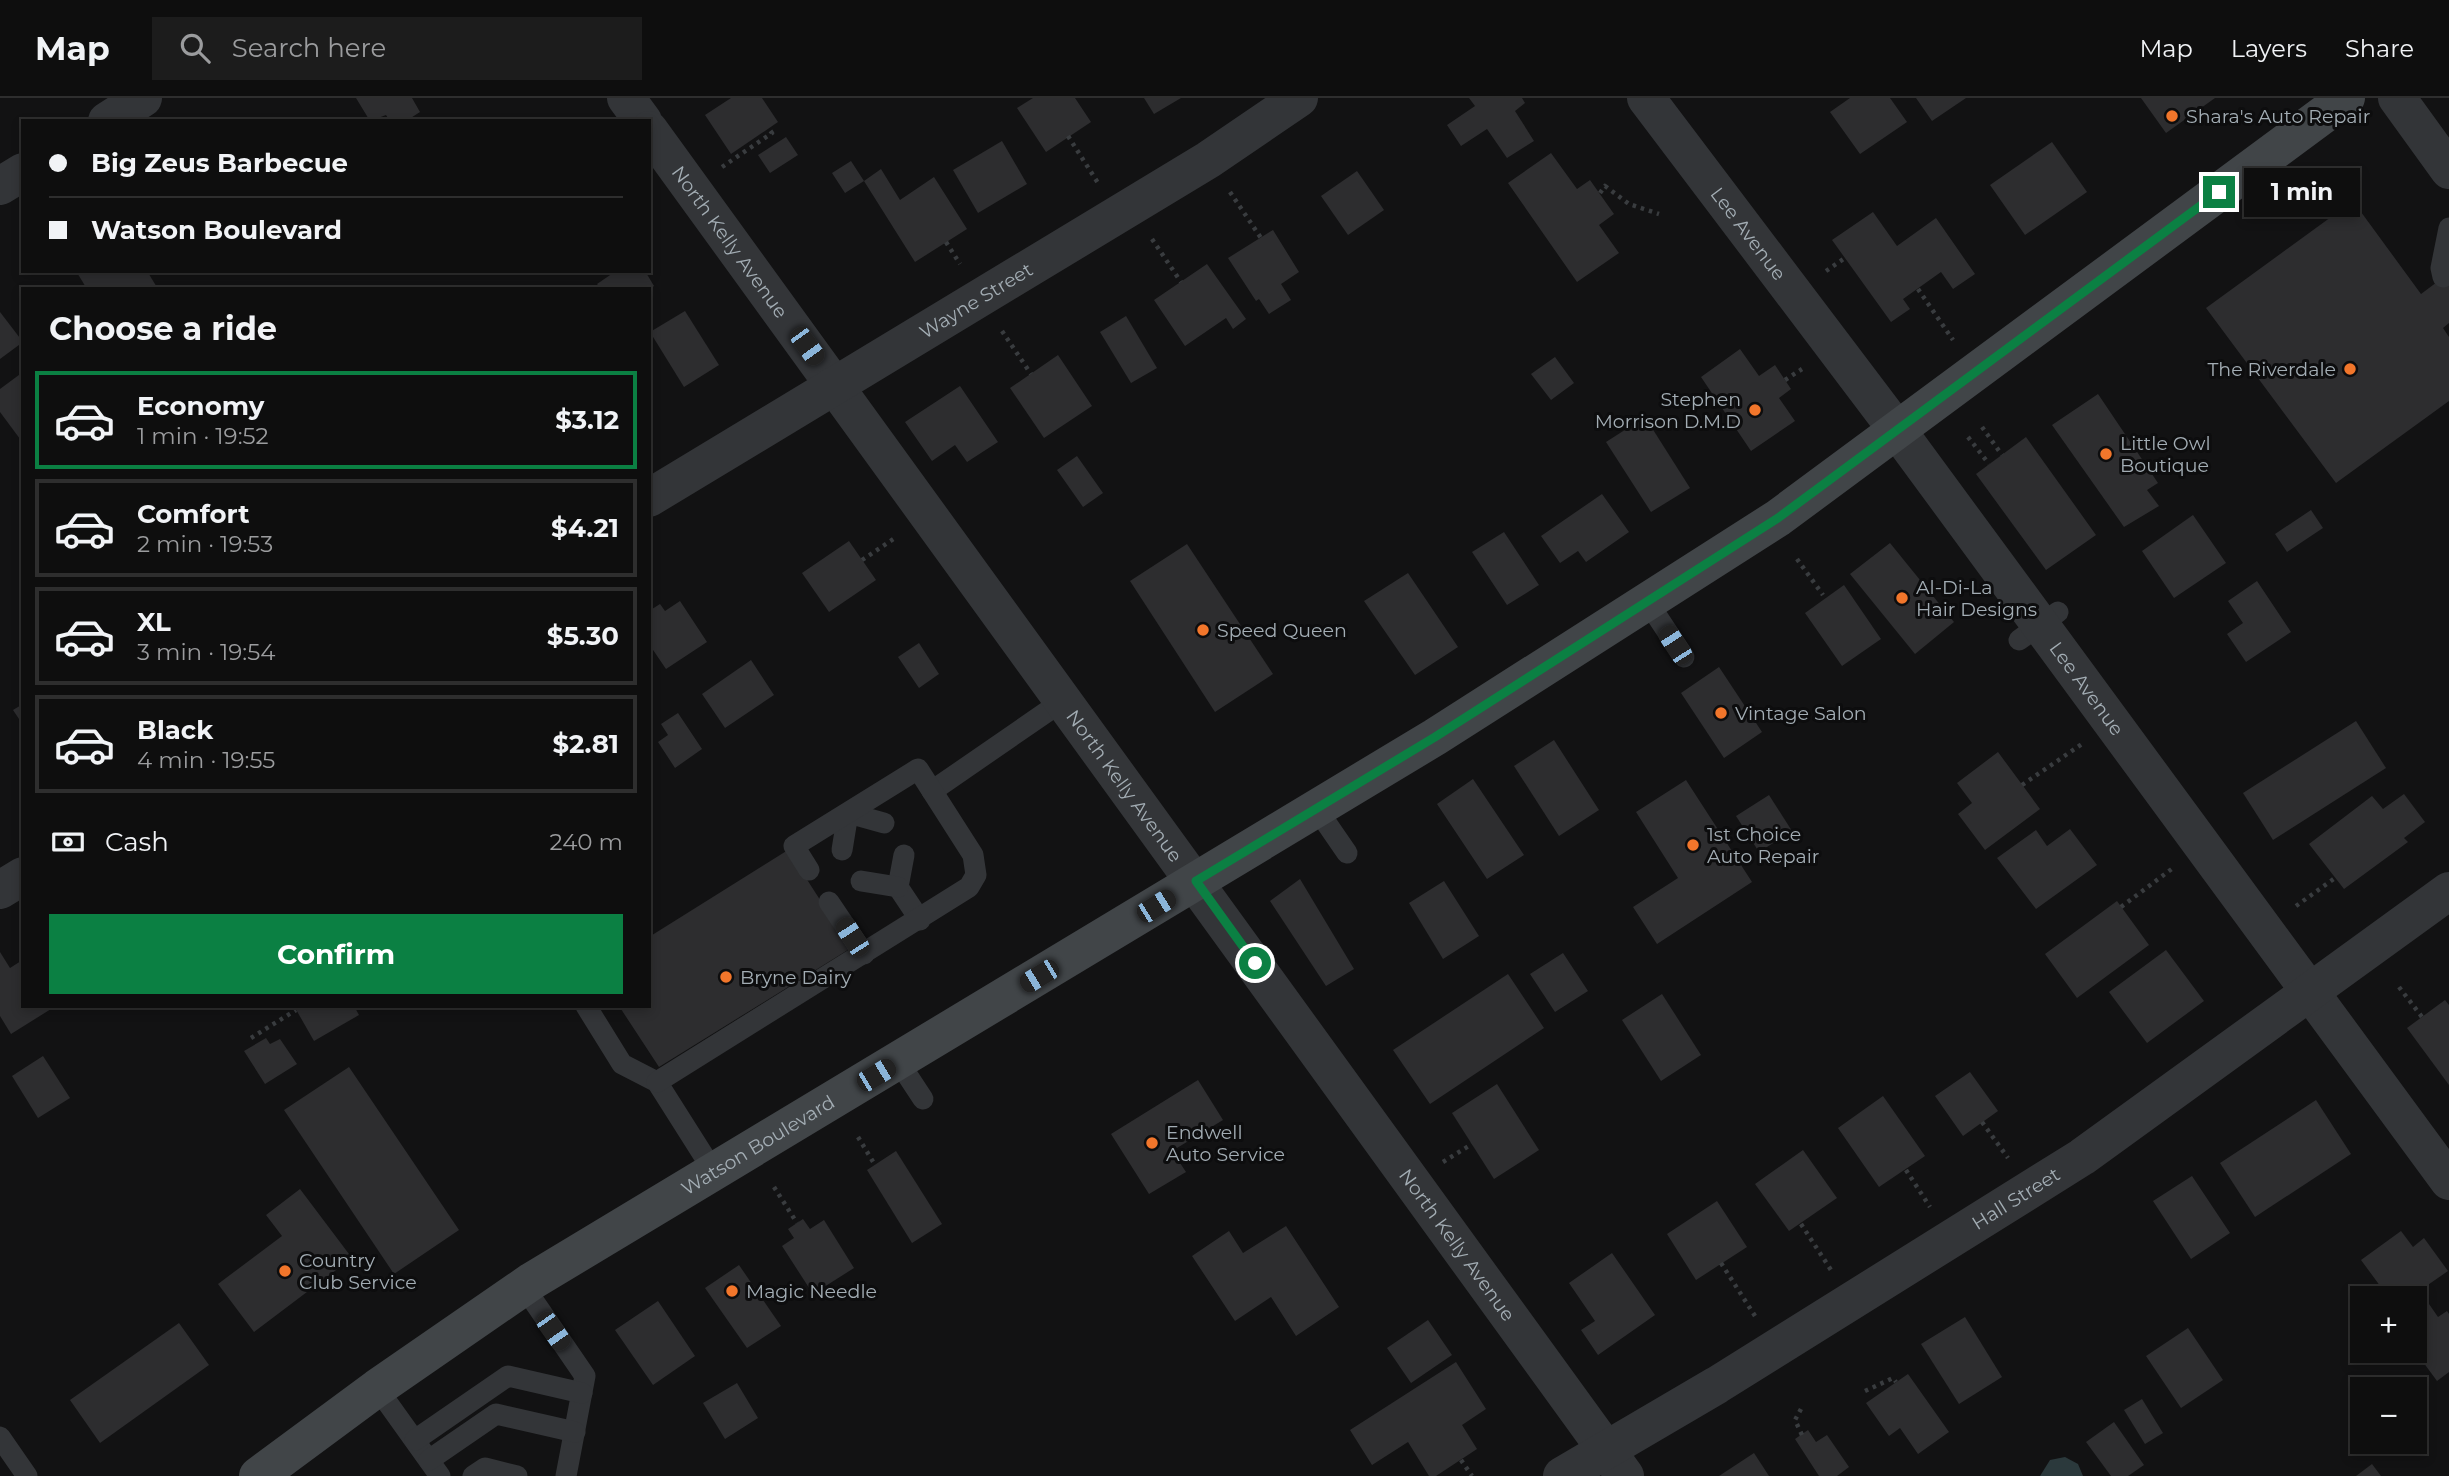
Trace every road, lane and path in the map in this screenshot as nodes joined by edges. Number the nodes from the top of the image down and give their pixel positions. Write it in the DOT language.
graph roads {
  1 [pos="143,98"];
  2 [pos="1299,98"];
  3 [pos="1646,98"];
  4 [pos="2346,98"];
  5 [pos="2397,98"];
  6 [pos="110,119"];
  7 [pos="651,126"];
  8 [pos="769,129"];
  9 [pos="1068,136"];
  10 [pos="1208,160"];
  11 [pos="2449,170"];
  12 [pos="21,173"];
  13 [pos="0,186"];
  14 [pos="691,187"];
  15 [pos="1600,193"];
  16 [pos="1124,211"];
  17 [pos="1659,214"];
  18 [pos="2449,228"];
  19 [pos="1261,238"];
  20 [pos="2443,277"];
  21 [pos="1181,282"];
  22 [pos="1918,289"];
  23 [pos="980,298"];
  24 [pos="1960,349"];
  25 [pos="1031,374"];
  26 [pos="836,385"];
  27 [pos="1982,426"];
  28 [pos="1897,430"];
  29 [pos="1968,437"];
  30 [pos="2002,455"];
  31 [pos="1989,464"];
  32 [pos="651,497"];
  33 [pos="895,538"];
  34 [pos="1797,559"];
  35 [pos="862,560"];
  36 [pos="1823,595"];
  37 [pos="1647,601"];
  38 [pos="651,604"];
  39 [pos="653,608"];
  40 [pos="1684,657"];
  41 [pos="1064,700"];
  42 [pos="2112,724"];
  43 [pos="2022,785"];
  44 [pos="932,791"];
  45 [pos="1316,808"];
  46 [pos="848,813"];
  47 [pos="884,823"];
  48 [pos="2202,846"];
  49 [pos="842,850"];
  50 [pos="1347,853"];
  51 [pos="904,855"];
  52 [pos="808,870"];
  53 [pos="21,877"];
  54 [pos="2335,878"];
  55 [pos="861,881"];
  56 [pos="1196,881"];
  57 [pos="898,887"];
  58 [pos="0,890"];
  59 [pos="2449,891"];
  60 [pos="829,902"];
  61 [pos="2121,907"];
  62 [pos="920,919"];
  63 [pos="2262,929"];
  64 [pos="864,954"];
  65 [pos="2399,987"];
  66 [pos="2309,993"];
  67 [pos="587,1008"];
  68 [pos="296,1010"];
  69 [pos="2421,1017"];
  70 [pos="251,1038"];
  71 [pos="898,1061"];
  72 [pos="657,1082"];
  73 [pos="923,1099"];
  74 [pos="858,1137"];
  75 [pos="875,1165"];
  76 [pos="714,1172"];
  77 [pos="2449,1181"];
  78 [pos="774,1187"];
  79 [pos="797,1223"];
  80 [pos="1801,1224"];
  81 [pos="1721,1264"];
  82 [pos="524,1287"];
  83 [pos="1851,1301"];
  84 [pos="1776,1349"];
  85 [pos="1896,1382"];
  86 [pos="377,1388"];
  87 [pos="1865,1391"];
  88 [pos="582,1393"];
  89 [pos="1801,1409"];
  90 [pos="575,1432"];
  91 [pos="1802,1435"];
  92 [pos="0,1437"];
  93 [pos="415,1440"];
  94 [pos="1461,1460"];
  95 [pos="1615,1463"];
  96 [pos="434,1468"];
  97 [pos="27,1476"];
  98 [pos="258,1476"];
  99 [pos="473,1476"];
  100 [pos="517,1476"];
  101 [pos="566,1476"];
  102 [pos="1472,1476"];
  103 [pos="1562,1476"];
  1 -- 6 [label="street"];
  2 -- 10 [label="street, Wayne Street"];
  3 -- 28 [label="street, Lee Avenue"];
  4 -- 28 [label="street, Watson Boulevard"];
  5 -- 11 [label="street"];
  7 -- 14 [label="street, North Kelly Avenue"];
  8 -- 14 [label="path"];
  9 -- 16 [label="path"];
  10 -- 16 [label="street, Wayne Street"];
  10 -- 19 [label="path"];
  12 -- 13 [label="street"];
  14 -- 26 [label="street, North Kelly Avenue"];
  15 -- 17 [label="path"];
  16 -- 21 [label="path"];
  16 -- 23 [label="street, Wayne Street"];
  18 -- 20 [label="lane"];
  22 -- 24 [label="path"];
  23 -- 25 [label="path"];
  23 -- 26 [label="street, Wayne Street"];
  26 -- 32 [label="street, Wayne Street"];
  26 -- 41 [label="street, North Kelly Avenue"];
  27 -- 30 [label="path"];
  28 -- 37 [label="street, Watson Boulevard"];
  28 -- 42 [label="street, Lee Avenue"];
  29 -- 31 [label="path"];
  33 -- 35 [label="path"];
  34 -- 36 [label="path"];
  37 -- 40 [label="lane"];
  37 -- 45 [label="street, Watson Boulevard"];
  38 -- 39 [label="path"];
  41 -- 44 [label="lane"];
  41 -- 56 [label="street, North Kelly Avenue"];
  42 -- 43 [label="path"];
  42 -- 48 [label="street, Lee Avenue"];
  44 -- 46 [label="lane"];
  44 -- 62 [label="lane"];
  45 -- 50 [label="lane"];
  45 -- 56 [label="street, Watson Boulevard"];
  46 -- 47 [label="lane"];
  46 -- 49 [label="lane"];
  46 -- 52 [label="lane"];
  48 -- 61 [label="path"];
  48 -- 63 [label="street, Lee Avenue"];
  51 -- 57 [label="lane"];
  53 -- 58 [label="street"];
  54 -- 63 [label="path"];
  55 -- 57 [label="lane"];
  56 -- 71 [label="street, Watson Boulevard"];
  56 -- 95 [label="street, North Kelly Avenue"];
  57 -- 62 [label="lane"];
  59 -- 66 [label="street, Hall Street"];
  60 -- 64 [label="lane"];
  62 -- 64 [label="lane"];
  63 -- 66 [label="street, Lee Avenue"];
  64 -- 72 [label="lane"];
  65 -- 69 [label="path"];
  66 -- 77 [label="street, Lee Avenue"];
  66 -- 83 [label="street, Hall Street"];
  67 -- 72 [label="lane"];
  68 -- 70 [label="path"];
  71 -- 73 [label="lane"];
  71 -- 76 [label="street, Watson Boulevard"];
  72 -- 76 [label="lane"];
  74 -- 75 [label="path"];
  76 -- 82 [label="street, Watson Boulevard"];
  78 -- 79 [label="path"];
  80 -- 83 [label="path"];
  81 -- 84 [label="path"];
  82 -- 86 [label="street, Watson Boulevard"];
  82 -- 88 [label="lane"];
  83 -- 84 [label="street, Hall Street"];
  84 -- 95 [label="street, Hall Street"];
  85 -- 87 [label="path"];
  86 -- 93 [label="lane"];
  86 -- 98 [label="street, Watson Boulevard"];
  88 -- 90 [label="lane"];
  88 -- 93 [label="lane"];
  89 -- 91 [label="path"];
  90 -- 96 [label="lane"];
  90 -- 101 [label="lane"];
  92 -- 97 [label="lane"];
  93 -- 96 [label="lane"];
  94 -- 102 [label="path"];
  95 -- 103 [label="street, Hall Street"];
  99 -- 100 [label="lane"];
}
